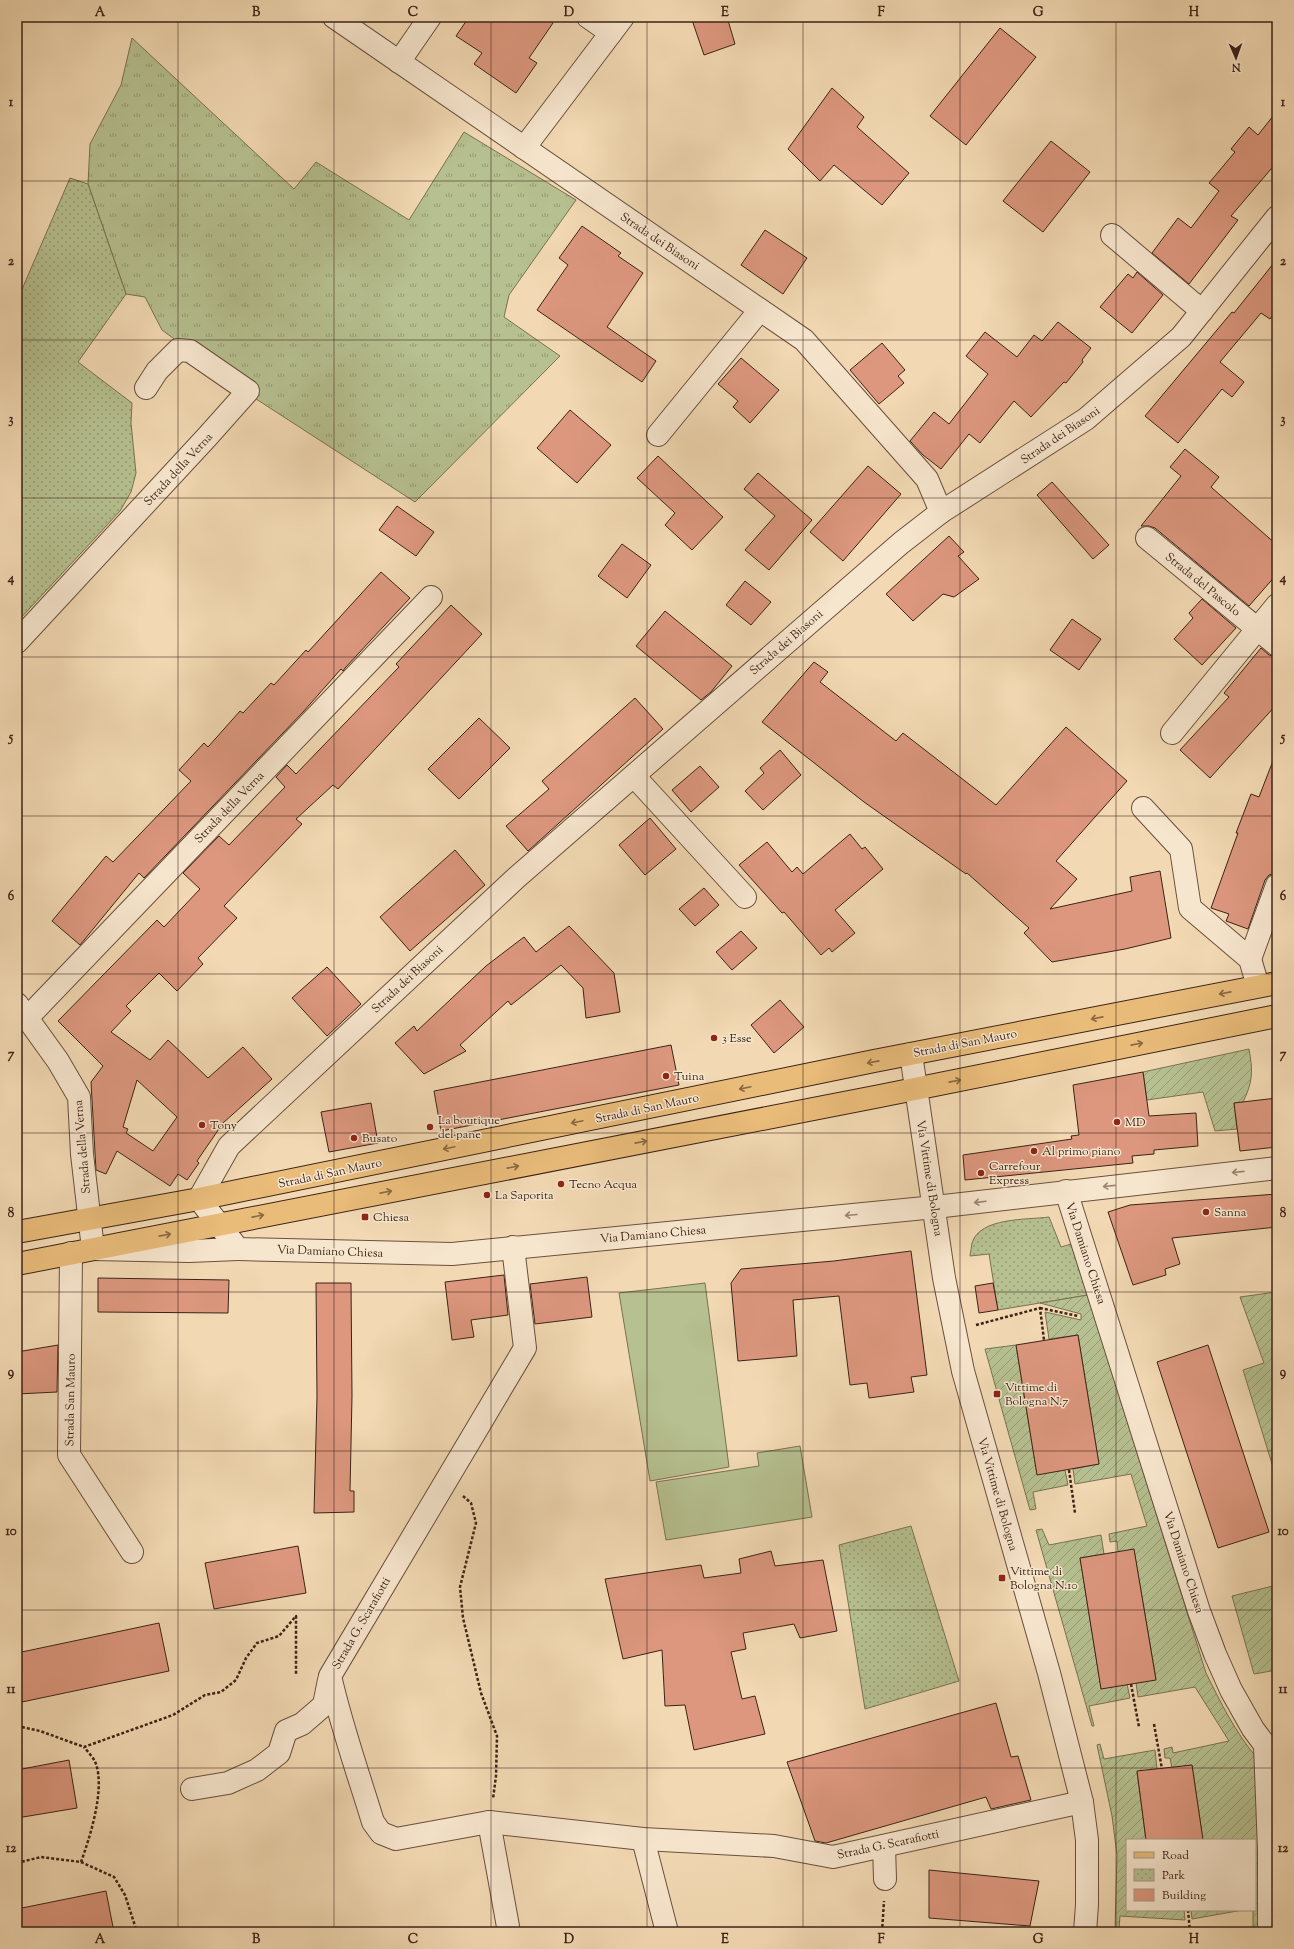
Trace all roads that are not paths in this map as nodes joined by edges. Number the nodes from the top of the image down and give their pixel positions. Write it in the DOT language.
graph roads {
  1 [pos="334,17"];
  2 [pos="430,17"];
  3 [pos="588,17"];
  4 [pos="617,25"];
  5 [pos="399,62"];
  6 [pos="524,148"];
  7 [pos="1277,217"];
  8 [pos="1112,235"];
  9 [pos="760,310"];
  10 [pos="1202,311"];
  11 [pos="146,388"];
  12 [pos="658,435"];
  13 [pos="941,512"];
  14 [pos="1147,538"];
  15 [pos="431,597"];
  16 [pos="1277,605"];
  17 [pos="1258,629"];
  18 [pos="17,642"];
  19 [pos="1277,645"];
  20 [pos="1172,733"];
  21 [pos="634,776"];
  22 [pos="1143,808"];
  23 [pos="1277,885"];
  24 [pos="745,897"];
  25 [pos="1250,959"];
  26 [pos="1268,985"];
  27 [pos="22,1011"];
  28 [pos="1277,1016"];
  29 [pos="911,1054"];
  30 [pos="916,1089"];
  31 [pos="1277,1168"];
  32 [pos="1066,1191"];
  33 [pos="200,1200"];
  34 [pos="935,1207"];
  35 [pos="90,1219"];
  36 [pos="220,1224"];
  37 [pos="17,1232"];
  38 [pos="513,1247"];
  39 [pos="93,1249"];
  40 [pos="238,1249"];
  41 [pos="71,1253"];
  42 [pos="17,1264"];
  43 [pos="132,1552"];
  44 [pos="330,1676"];
  45 [pos="192,1789"];
  46 [pos="1082,1802"];
  47 [pos="489,1822"];
  48 [pos="643,1839"];
  49 [pos="884,1846"];
  50 [pos="885,1878"];
  51 [pos="509,1932"];
  52 [pos="667,1932"];
  53 [pos="1085,1932"];
  54 [pos="1269,1932"];
  1 -- 5 [label="street, Strada dei Biasoni"];
  2 -- 5 [label="street"];
  3 -- 4 [label="street"];
  4 -- 6 [label="street"];
  5 -- 6 [label="street, Strada dei Biasoni"];
  6 -- 9 [label="street, Strada dei Biasoni"];
  7 -- 10 [label="street, Strada dei Biasoni"];
  8 -- 10 [label="street"];
  9 -- 12 [label="street"];
  9 -- 13 [label="street, Strada dei Biasoni"];
  10 -- 13 [label="street, Strada dei Biasoni"];
  11 -- 18 [label="street, Strada della Verna"];
  13 -- 21 [label="street, Strada dei Biasoni"];
  14 -- 17 [label="street, Strada del Pascolo"];
  15 -- 27 [label="street, Strada della Verna"];
  16 -- 17 [label="street"];
  17 -- 19 [label="street, Strada del Pascolo"];
  17 -- 20 [label="street"];
  21 -- 24 [label="street"];
  21 -- 33 [label="street, Strada dei Biasoni"];
  22 -- 25 [label="street"];
  23 -- 25 [label="street"];
  25 -- 26 [label="street"];
  26 -- 29 [label="main road, Strada di San Mauro, one-way"];
  27 -- 35 [label="street, Strada della Verna"];
  30 -- 28 [label="main road, one-way"];
  29 -- 30 [label="street, Via Vittime di Bologna"];
  29 -- 33 [label="main road, Strada di San Mauro, one-way"];
  30 -- 34 [label="street, Via Vittime di Bologna"];
  36 -- 30 [label="main road, one-way"];
  31 -- 32 [label="street, Via Damiano Chiesa, one-way"];
  32 -- 34 [label="street, Via Damiano Chiesa, one-way"];
  32 -- 54 [label="street, Via Damiano Chiesa"];
  33 -- 35 [label="main road, Strada di San Mauro"];
  33 -- 36 [label="street"];
  34 -- 38 [label="street, Via Damiano Chiesa, one-way"];
  34 -- 46 [label="street, Via Vittime di Bologna"];
  35 -- 37 [label="main road, Strada di San Mauro"];
  35 -- 39 [label="street, Strada della Verna"];
  39 -- 36 [label="main road, one-way"];
  36 -- 40 [label="street"];
  38 -- 40 [label="street, Via Damiano Chiesa"];
  38 -- 44 [label="street, Strada G. Scarafiotti"];
  39 -- 40 [label="street, Via Damiano Chiesa"];
  39 -- 41 [label="main road"];
  41 -- 42 [label="main road"];
  41 -- 43 [label="street, Strada San Mauro"];
  44 -- 45 [label="street"];
  44 -- 47 [label="street, Strada G. Scarafiotti"];
  46 -- 49 [label="street, Strada G. Scarafiotti"];
  46 -- 53 [label="street, Via Vittime di Bologna"];
  47 -- 48 [label="street, Strada G. Scarafiotti"];
  47 -- 51 [label="street"];
  48 -- 49 [label="street, Strada G. Scarafiotti"];
  48 -- 52 [label="street"];
  49 -- 50 [label="street"];
}
